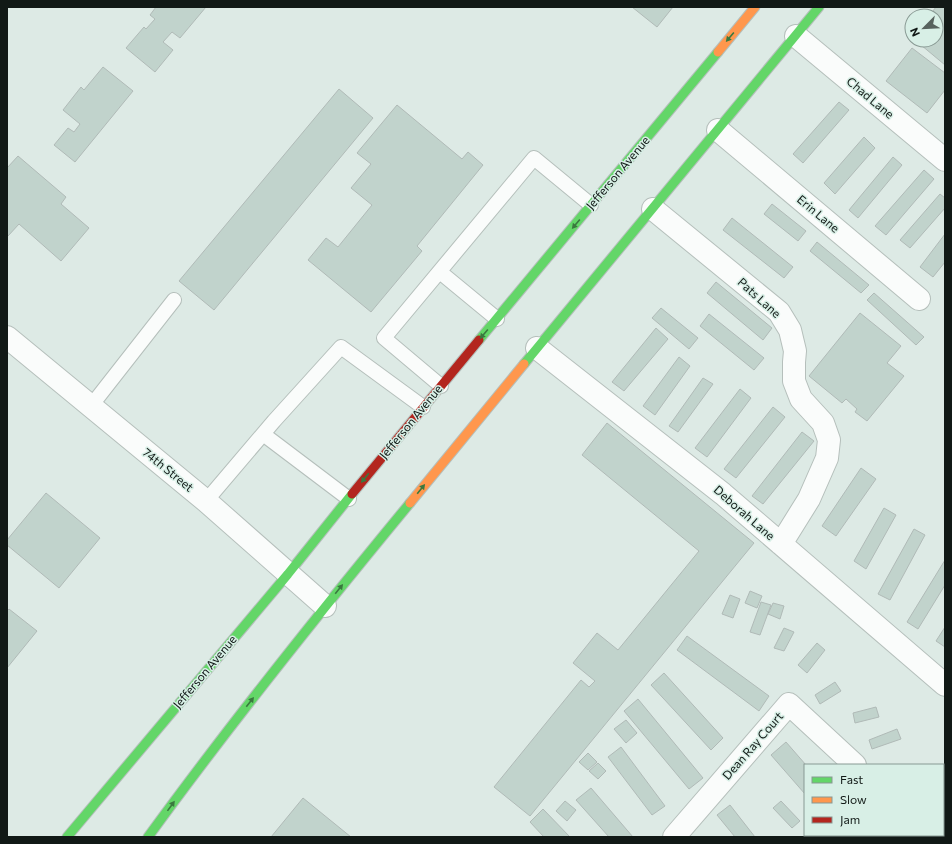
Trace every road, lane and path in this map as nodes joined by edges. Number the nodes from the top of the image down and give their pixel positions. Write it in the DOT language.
graph roads {
  1 [pos="755,7"];
  2 [pos="819,7"];
  3 [pos="796,36"];
  4 [pos="718,130"];
  5 [pos="945,160"];
  6 [pos="591,205"];
  7 [pos="653,209"];
  8 [pos="440,272"];
  9 [pos="918,298"];
  10 [pos="174,300"];
  11 [pos="497,319"];
  12 [pos="7,337"];
  13 [pos="537,348"];
  14 [pos="441,386"];
  15 [pos="91,406"];
  16 [pos="423,407"];
  17 [pos="263,434"];
  18 [pos="349,499"];
  19 [pos="206,501"];
  20 [pos="781,544"];
  21 [pos="288,574"];
  22 [pos="325,606"];
  23 [pos="945,685"];
  24 [pos="854,764"];
  25 [pos="67,837"];
  26 [pos="148,837"];
  27 [pos="674,837"];
  1 -- 6 [label="main road, Jefferson Avenue, one-way"];
  2 -- 3 [label="main road"];
  3 -- 4 [label="main road"];
  3 -- 5 [label="street, Chad Lane"];
  4 -- 7 [label="main road"];
  4 -- 9 [label="street, Erin Lane"];
  6 -- 8 [label="lane"];
  6 -- 11 [label="main road, Jefferson Avenue, one-way"];
  7 -- 13 [label="main road"];
  7 -- 20 [label="street, Pats Lane"];
  8 -- 11 [label="lane"];
  8 -- 14 [label="lane"];
  10 -- 15 [label="lane"];
  11 -- 14 [label="main road, Jefferson Avenue, one-way"];
  12 -- 15 [label="street, 74th Street"];
  13 -- 20 [label="street, Deborah Lane"];
  22 -- 13 [label="main road, one-way"];
  14 -- 16 [label="main road, Jefferson Avenue"];
  15 -- 19 [label="street, 74th Street"];
  16 -- 17 [label="lane"];
  16 -- 18 [label="main road, Jefferson Avenue, one-way"];
  17 -- 18 [label="lane"];
  17 -- 19 [label="lane"];
  18 -- 21 [label="main road, Jefferson Avenue"];
  19 -- 21 [label="street, 74th Street"];
  20 -- 23 [label="street, Deborah Lane"];
  21 -- 22 [label="street, 74th Street"];
  21 -- 25 [label="main road, Jefferson Avenue"];
  26 -- 22 [label="main road, one-way"];
  24 -- 27 [label="street, Dean Ray Court"];
}
